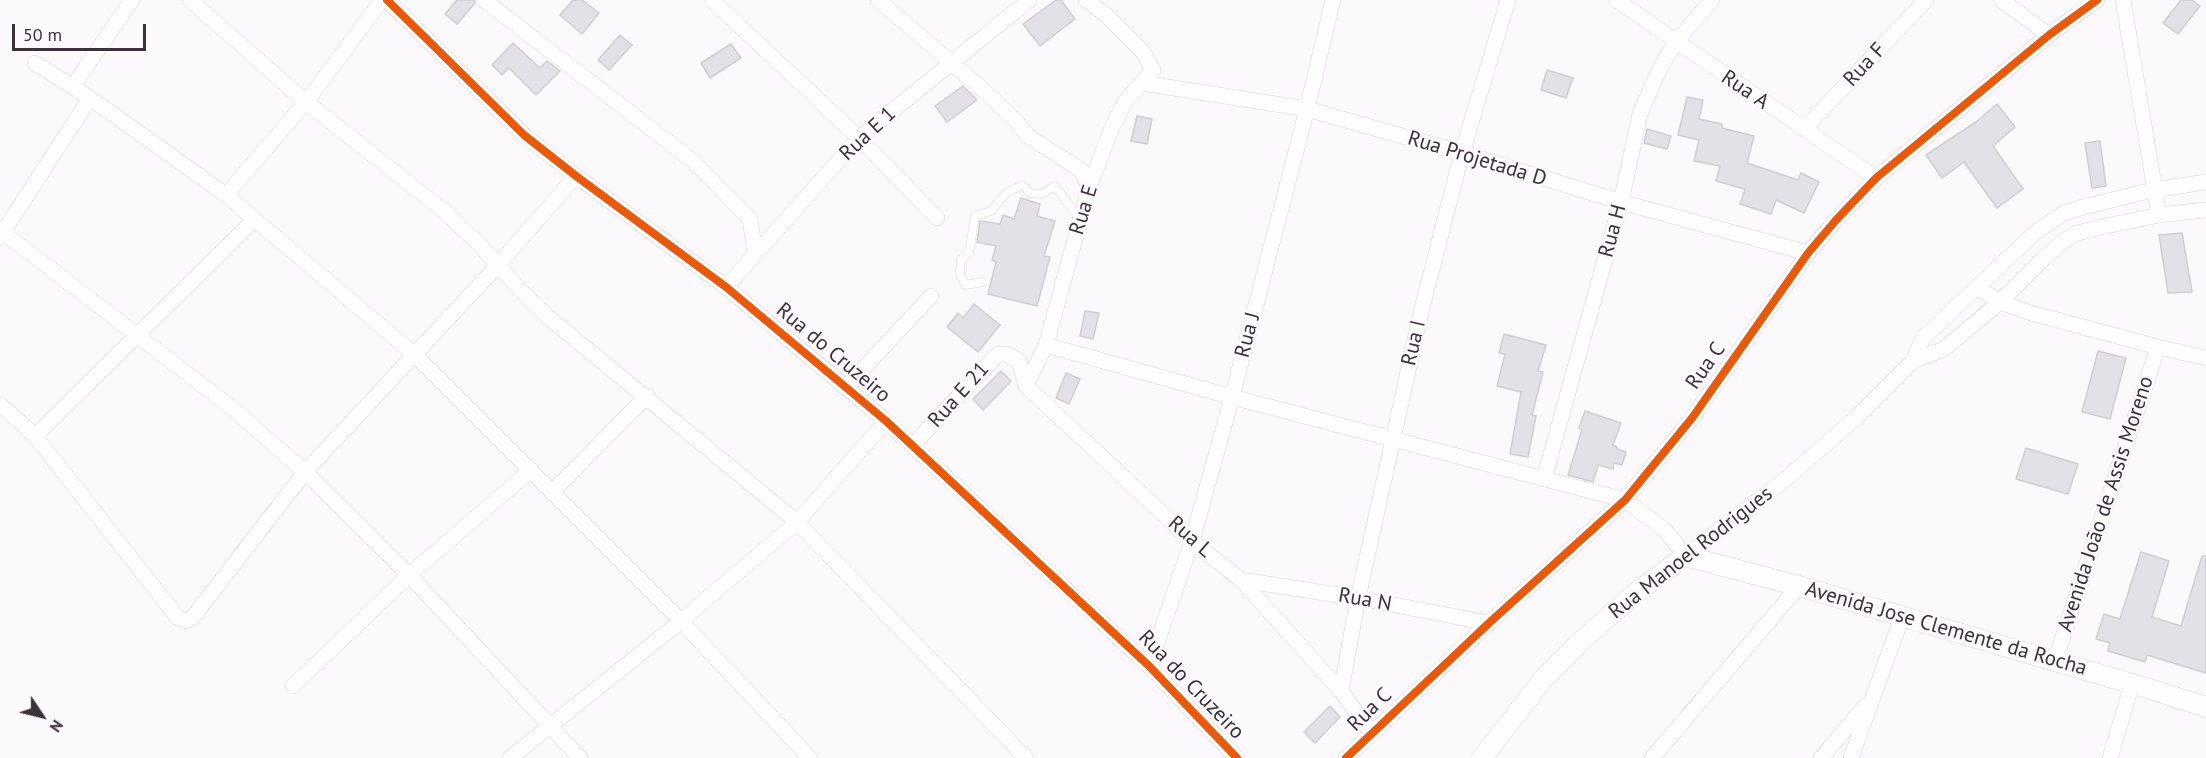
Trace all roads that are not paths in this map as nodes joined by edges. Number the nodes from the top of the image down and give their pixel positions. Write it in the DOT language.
graph roads {
  1 [pos="132,0"];
  2 [pos="190,0"];
  3 [pos="385,0"];
  4 [pos="484,0"];
  5 [pos="712,0"];
  6 [pos="878,0"];
  7 [pos="1029,0"];
  8 [pos="1086,0"];
  9 [pos="1333,0"];
  10 [pos="1508,0"];
  11 [pos="1616,0"];
  12 [pos="1712,0"];
  13 [pos="1926,0"];
  14 [pos="2001,0"];
  15 [pos="2097,0"];
  16 [pos="2123,0"];
  17 [pos="2049,35"];
  18 [pos="1676,42"];
  19 [pos="951,62"];
  20 [pos="35,63"];
  21 [pos="1142,83"];
  22 [pos="73,86"];
  23 [pos="90,98"];
  24 [pos="306,102"];
  25 [pos="1307,110"];
  26 [pos="1804,129"];
  27 [pos="859,138"];
  28 [pos="1462,153"];
  29 [pos="576,176"];
  30 [pos="1876,178"];
  31 [pos="2206,182"];
  32 [pos="1089,188"];
  33 [pos="2153,190"];
  34 [pos="226,195"];
  35 [pos="1621,202"];
  36 [pos="2206,210"];
  37 [pos="2159,215"];
  38 [pos="937,218"];
  39 [pos="255,219"];
  40 [pos="1080,220"];
  41 [pos="1,233"];
  42 [pos="755,253"];
  43 [pos="1808,253"];
  44 [pos="498,266"];
  45 [pos="983,282"];
  46 [pos="726,287"];
  47 [pos="1978,288"];
  48 [pos="932,296"];
  49 [pos="2000,302"];
  50 [pos="138,336"];
  51 [pos="1046,345"];
  52 [pos="2158,348"];
  53 [pos="415,355"];
  54 [pos="2206,358"];
  55 [pos="1913,361"];
  56 [pos="1026,386"];
  57 [pos="846,387"];
  58 [pos="647,396"];
  59 [pos="1232,397"];
  60 [pos="0,404"];
  61 [pos="886,421"];
  62 [pos="35,436"];
  63 [pos="1393,438"];
  64 [pos="912,446"];
  65 [pos="531,470"];
  66 [pos="305,472"];
  67 [pos="1544,479"];
  68 [pos="554,491"];
  69 [pos="1625,500"];
  70 [pos="797,522"];
  71 [pos="1192,541"];
  72 [pos="1685,556"];
  73 [pos="409,575"];
  74 [pos="1241,580"];
  75 [pos="1799,585"];
  76 [pos="1358,598"];
  77 [pos="1902,617"];
  78 [pos="681,621"];
  79 [pos="1489,623"];
  80 [pos="2055,661"];
  81 [pos="1149,666"];
  82 [pos="2132,684"];
  83 [pos="292,686"];
  84 [pos="1341,690"];
  85 [pos="1873,696"];
  86 [pos="2206,707"];
  87 [pos="550,724"];
  88 [pos="1371,733"];
  89 [pos="803,756"];
  90 [pos="510,758"];
  91 [pos="580,758"];
  92 [pos="1026,758"];
  93 [pos="1237,758"];
  94 [pos="1346,758"];
  95 [pos="1482,758"];
  96 [pos="1652,758"];
  97 [pos="1821,758"];
  98 [pos="1851,758"];
  99 [pos="2110,758"];
  1 -- 22 [label="street"];
  2 -- 24 [label="street"];
  3 -- 24 [label="street"];
  3 -- 29 [label="street, Rua do Cruzeiro"];
  4 -- 42 [label="street"];
  5 -- 27 [label="street"];
  6 -- 19 [label="street"];
  7 -- 19 [label="street, Rua E 1"];
  8 -- 21 [label="street"];
  9 -- 25 [label="street, Rua J"];
  10 -- 28 [label="street, Rua I"];
  11 -- 18 [label="street, Rua A"];
  12 -- 18 [label="street, Rua H"];
  13 -- 26 [label="street, Rua F"];
  14 -- 17 [label="street"];
  15 -- 17 [label="street, Rua C"];
  16 -- 33 [label="street"];
  17 -- 30 [label="street, Rua C"];
  18 -- 26 [label="street, Rua A"];
  18 -- 35 [label="street, Rua H"];
  19 -- 27 [label="street, Rua E 1"];
  19 -- 32 [label="street"];
  20 -- 22 [label="street"];
  21 -- 25 [label="street, Rua Projetada D"];
  21 -- 32 [label="street, Rua E"];
  22 -- 23 [label="street"];
  23 -- 34 [label="street"];
  23 -- 41 [label="street"];
  24 -- 34 [label="street"];
  24 -- 44 [label="street"];
  25 -- 28 [label="street, Rua Projetada D"];
  25 -- 59 [label="street, Rua J"];
  26 -- 30 [label="street, Rua A"];
  27 -- 38 [label="street"];
  27 -- 42 [label="street, Rua E 1"];
  28 -- 35 [label="street, Rua Projetada D"];
  28 -- 63 [label="street, Rua I"];
  29 -- 44 [label="street"];
  29 -- 46 [label="street, Rua do Cruzeiro"];
  30 -- 43 [label="street, Rua C"];
  31 -- 33 [label="street"];
  32 -- 40 [label="street, Rua E"];
  33 -- 37 [label="street"];
  33 -- 47 [label="street"];
  34 -- 39 [label="street"];
  35 -- 43 [label="street, Rua Projetada D"];
  35 -- 67 [label="street, Rua H"];
  36 -- 37 [label="street"];
  37 -- 49 [label="street"];
  39 -- 50 [label="street"];
  39 -- 53 [label="street"];
  40 -- 45 [label="lane"];
  40 -- 51 [label="street, Rua E"];
  41 -- 50 [label="street"];
  42 -- 46 [label="street, Rua E 1"];
  43 -- 69 [label="street, Rua C"];
  44 -- 53 [label="street"];
  44 -- 58 [label="street"];
  46 -- 57 [label="street, Rua do Cruzeiro"];
  47 -- 49 [label="street"];
  47 -- 55 [label="street"];
  48 -- 57 [label="street, Rua do Cruzeiro"];
  49 -- 52 [label="street"];
  49 -- 55 [label="street"];
  50 -- 62 [label="street"];
  50 -- 66 [label="street"];
  51 -- 56 [label="street"];
  51 -- 59 [label="street"];
  52 -- 54 [label="street"];
  52 -- 80 [label="street, Avenida João de Assis Moreno"];
  53 -- 65 [label="street"];
  53 -- 66 [label="street"];
  55 -- 72 [label="street, Rua Manoel Rodrigues"];
  56 -- 64 [label="street, Rua E 21"];
  56 -- 71 [label="street, Rua L"];
  57 -- 61 [label="street, Rua do Cruzeiro"];
  58 -- 68 [label="street"];
  58 -- 70 [label="street"];
  59 -- 63 [label="street"];
  59 -- 71 [label="street, Rua J"];
  60 -- 62 [label="street"];
  61 -- 64 [label="street, Rua do Cruzeiro"];
  61 -- 70 [label="street"];
  62 -- 66 [label="street"];
  63 -- 67 [label="street"];
  63 -- 76 [label="street, Rua I"];
  64 -- 81 [label="street, Rua do Cruzeiro"];
  65 -- 68 [label="street"];
  65 -- 73 [label="street"];
  66 -- 73 [label="street"];
  67 -- 69 [label="street"];
  68 -- 78 [label="street"];
  69 -- 72 [label="street"];
  69 -- 79 [label="street, Rua C"];
  70 -- 78 [label="street"];
  70 -- 92 [label="street"];
  71 -- 74 [label="street, Rua L"];
  71 -- 81 [label="street, Rua J"];
  72 -- 75 [label="street, Avenida Jose Clemente da Rocha"];
  72 -- 95 [label="street, Rua Manoel Rodrigues"];
  73 -- 83 [label="street"];
  73 -- 87 [label="street"];
  74 -- 76 [label="street, Rua N"];
  74 -- 84 [label="street, Rua L"];
  75 -- 77 [label="street, Avenida Jose Clemente da Rocha"];
  75 -- 96 [label="street"];
  76 -- 79 [label="street, Rua N"];
  76 -- 84 [label="street, Rua I"];
  77 -- 80 [label="street, Avenida Jose Clemente da Rocha"];
  77 -- 85 [label="street"];
  78 -- 87 [label="street"];
  78 -- 89 [label="street"];
  79 -- 88 [label="street, Rua C"];
  80 -- 82 [label="street, Avenida Jose Clemente da Rocha"];
  81 -- 93 [label="street, Rua do Cruzeiro"];
  82 -- 86 [label="street, Avenida Jose Clemente da Rocha"];
  82 -- 99 [label="street"];
  84 -- 88 [label="street, Rua L"];
  85 -- 97 [label="street"];
  85 -- 98 [label="street"];
  87 -- 90 [label="street"];
  87 -- 91 [label="street"];
  88 -- 94 [label="street, Rua C"];
}
